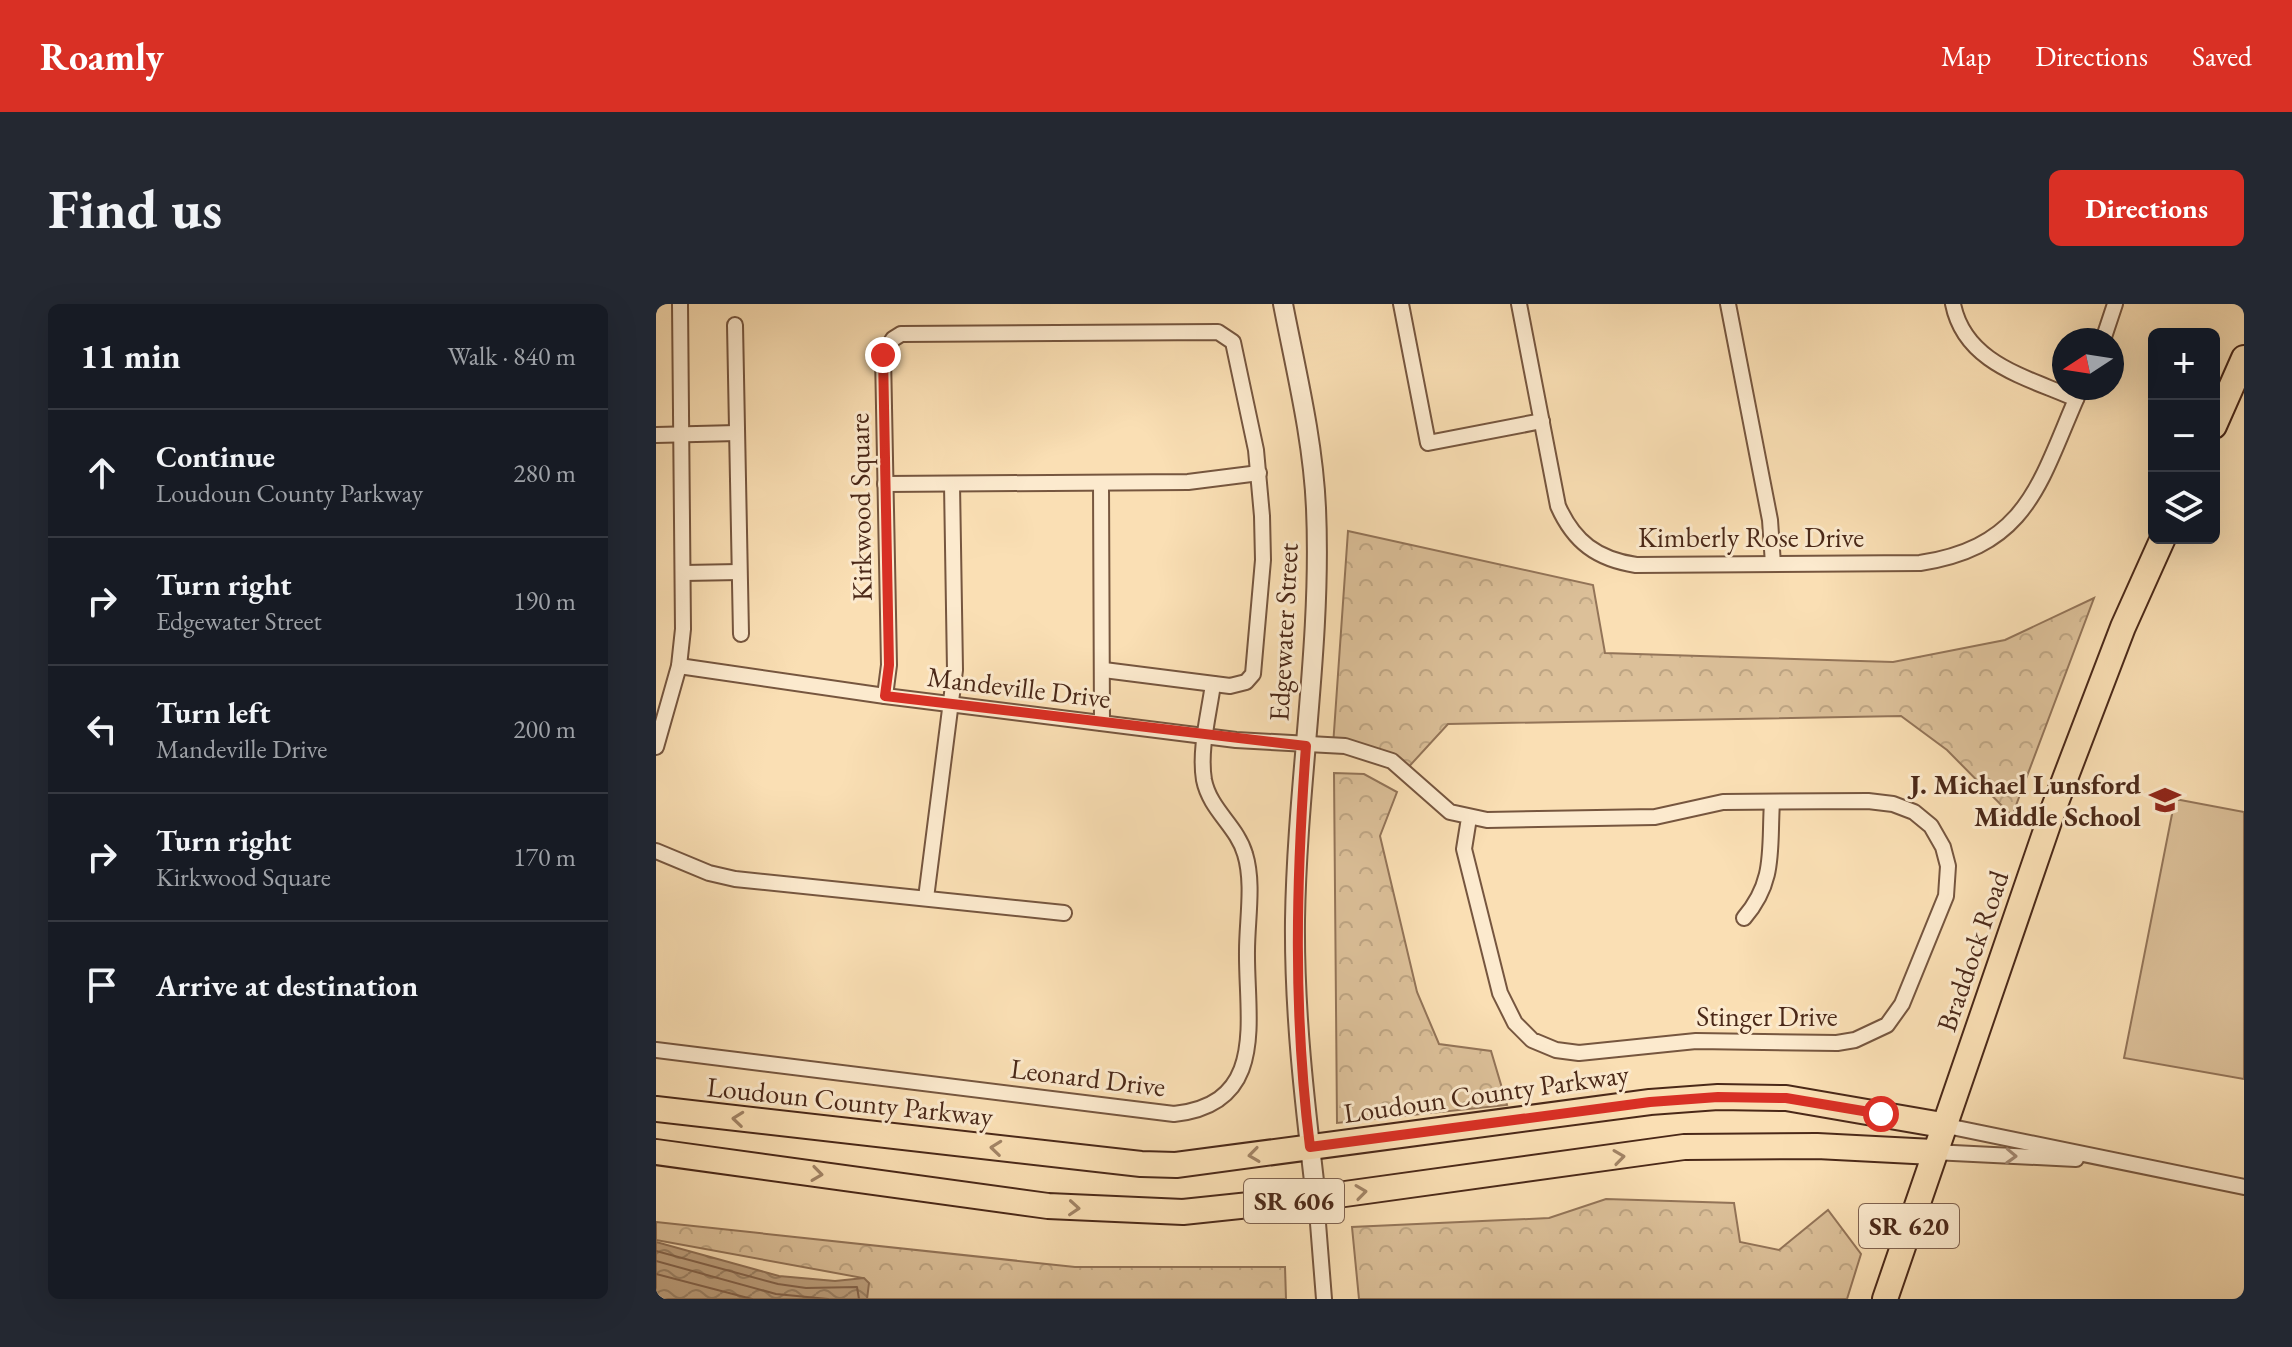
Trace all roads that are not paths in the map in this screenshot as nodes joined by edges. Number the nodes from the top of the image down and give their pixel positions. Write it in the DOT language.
graph roads {
  1 [pos="680,304"];
  2 [pos="1283,304"];
  3 [pos="1401,304"];
  4 [pos="1519,304"];
  5 [pos="1728,304"];
  6 [pos="1953,304"];
  7 [pos="2115,304"];
  8 [pos="735,325"];
  9 [pos="2107,328"];
  10 [pos="2244,358"];
  11 [pos="2052,383"];
  12 [pos="2076,400"];
  13 [pos="2220,412"];
  14 [pos="1542,421"];
  15 [pos="737,433"];
  16 [pos="656,435"];
  17 [pos="682,435"];
  18 [pos="1259,473"];
  19 [pos="1101,483"];
  20 [pos="885,484"];
  21 [pos="952,484"];
  22 [pos="2160,544"];
  23 [pos="1773,564"];
  24 [pos="739,572"];
  25 [pos="684,573"];
  26 [pos="741,634"];
  27 [pos="679,666"];
  28 [pos="1104,670"];
  29 [pos="1213,684"];
  30 [pos="885,696"];
  31 [pos="951,705"];
  32 [pos="1102,723"];
  33 [pos="1206,736"];
  34 [pos="1306,746"];
  35 [pos="656,747"];
  36 [pos="1772,802"];
  37 [pos="1469,818"];
  38 [pos="656,851"];
  39 [pos="926,898"];
  40 [pos="1064,913"];
  41 [pos="1744,918"];
  42 [pos="656,1050"];
  43 [pos="656,1109"];
  44 [pos="1942,1125"];
  45 [pos="1310,1147"];
  46 [pos="656,1152"];
  47 [pos="1933,1152"];
  48 [pos="2121,1161"];
  49 [pos="2244,1187"];
  50 [pos="1316,1198"];
  51 [pos="1324,1299"];
  52 [pos="1885,1299"];
  1 -- 17 [label="street"];
  2 -- 34 [label="street, Edgewater Street"];
  3 -- 14 [label="street"];
  4 -- 14 [label="street, Kimberly Rose Drive"];
  5 -- 23 [label="street"];
  6 -- 11 [label="street"];
  7 -- 9 [label="street"];
  8 -- 15 [label="street"];
  10 -- 13 [label="main road"];
  12 -- 23 [label="street, Kimberly Rose Drive"];
  14 -- 23 [label="street, Kimberly Rose Drive"];
  15 -- 17 [label="street"];
  15 -- 24 [label="street"];
  16 -- 17 [label="street"];
  17 -- 25 [label="street"];
  18 -- 19 [label="street"];
  18 -- 20 [label="street, Kirkwood Square"];
  18 -- 29 [label="street, Kirkwood Square"];
  19 -- 21 [label="street"];
  19 -- 28 [label="street"];
  20 -- 21 [label="street"];
  20 -- 30 [label="street, Kirkwood Square"];
  21 -- 31 [label="street"];
  22 -- 44 [label="main road, Braddock Road / SR 620"];
  24 -- 25 [label="street"];
  24 -- 26 [label="street"];
  25 -- 27 [label="street"];
  27 -- 30 [label="street, Mandeville Drive"];
  27 -- 35 [label="street"];
  28 -- 29 [label="street, Kirkwood Square"];
  28 -- 32 [label="street"];
  29 -- 33 [label="street, Leonard Drive"];
  30 -- 31 [label="street, Mandeville Drive"];
  31 -- 32 [label="street, Mandeville Drive"];
  31 -- 39 [label="street"];
  32 -- 33 [label="street, Mandeville Drive"];
  33 -- 34 [label="street, Mandeville Drive"];
  33 -- 42 [label="street, Leonard Drive"];
  34 -- 37 [label="street, Stinger Drive"];
  34 -- 45 [label="street, Edgewater Street"];
  36 -- 37 [label="street, Stinger Drive"];
  36 -- 37 [label="street, Stinger Drive"];
  36 -- 41 [label="street"];
  38 -- 39 [label="street"];
  39 -- 40 [label="street"];
  45 -- 43 [label="main road, Loudoun County Parkway / SR 606, one-way"];
  44 -- 45 [label="main road, Loudoun County Parkway / SR 606"];
  44 -- 47 [label="main road, Braddock Road / SR 620"];
  44 -- 48 [label="street"];
  45 -- 50 [label="street, Edgewater Street"];
  46 -- 50 [label="main road, SR 606, one-way"];
  47 -- 48 [label="street, one-way"];
  50 -- 47 [label="main road, SR 606, one-way"];
  47 -- 52 [label="main road, Braddock Road / SR 620"];
  48 -- 49 [label="street"];
  50 -- 51 [label="street, Edgewater Street"];
}
